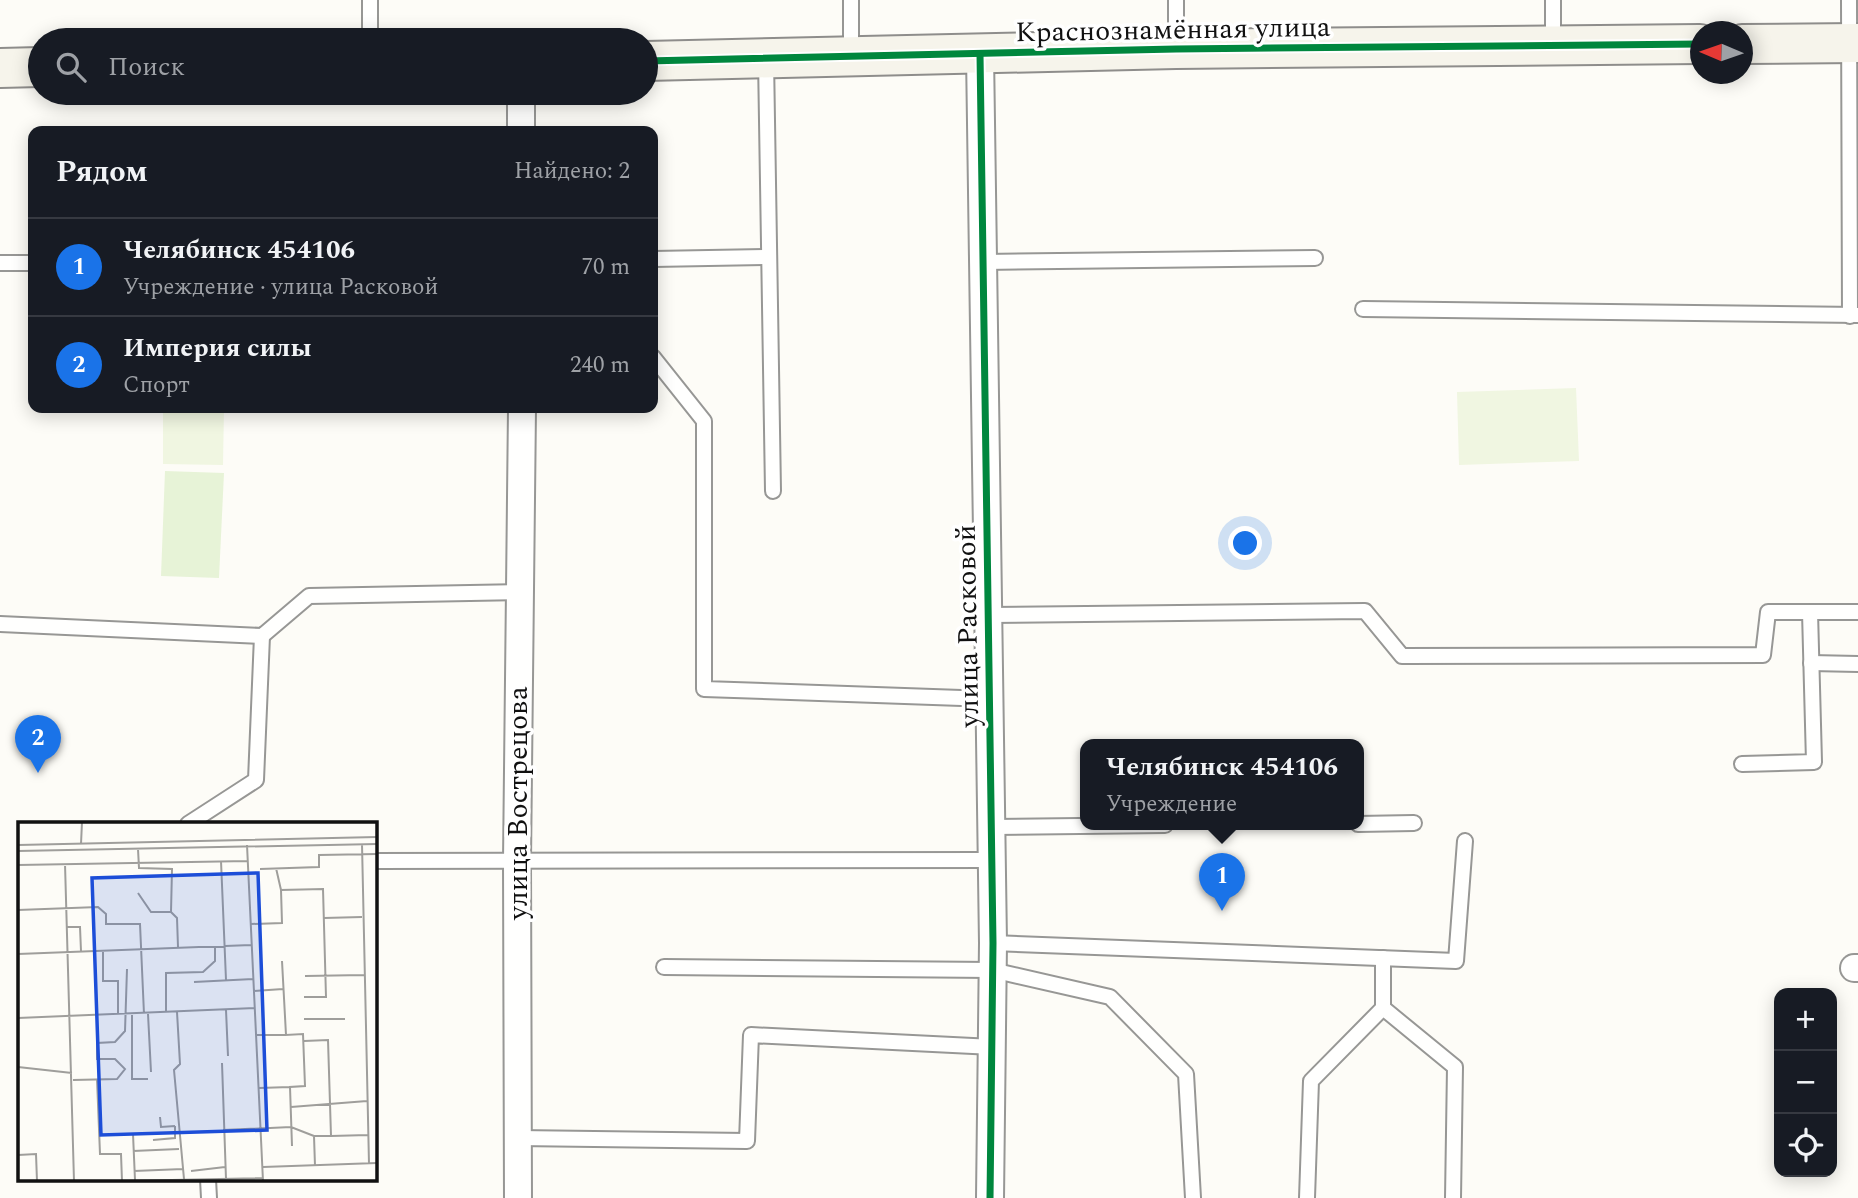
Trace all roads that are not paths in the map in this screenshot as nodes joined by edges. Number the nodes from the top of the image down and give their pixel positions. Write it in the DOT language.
graph roads {
  1 [pos="370,0"];
  2 [pos="851,0"];
  3 [pos="1176,0"];
  4 [pos="1553,0"];
  5 [pos="1849,0"];
  6 [pos="370,28"];
  7 [pos="1854,43"];
  8 [pos="1690,44"];
  9 [pos="1753,44"];
  10 [pos="1553,46"];
  11 [pos="1176,50"];
  12 [pos="981,54"];
  13 [pos="851,57"];
  14 [pos="766,58"];
  15 [pos="658,61"];
  16 [pos="0,68"];
  17 [pos="28,68"];
  18 [pos="521,105"];
  19 [pos="521,126"];
  20 [pos="769,257"];
  21 [pos="1315,258"];
  22 [pos="658,259"];
  23 [pos="28,262"];
  24 [pos="984,262"];
  25 [pos="0,263"];
  26 [pos="1363,309"];
  27 [pos="1854,315"];
  28 [pos="658,364"];
  29 [pos="522,413"];
  30 [pos="774,491"];
  31 [pos="520,592"];
  32 [pos="1810,612"];
  33 [pos="1858,612"];
  34 [pos="989,615"];
  35 [pos="0,624"];
  36 [pos="262,636"];
  37 [pos="1811,663"];
  38 [pos="1858,664"];
  39 [pos="990,699"];
  40 [pos="1742,764"];
  41 [pos="191,822"];
  42 [pos="1414,823"];
  43 [pos="1364,824"];
  44 [pos="1080,826"];
  45 [pos="992,827"];
  46 [pos="1465,841"];
  47 [pos="992,860"];
  48 [pos="376,861"];
  49 [pos="517,862"];
  50 [pos="993,943"];
  51 [pos="1383,958"];
  52 [pos="664,967"];
  53 [pos="992,970"];
  54 [pos="1383,1008"];
  55 [pos="993,1047"];
  56 [pos="518,1138"];
  57 [pos="208,1180"];
  58 [pos="209,1198"];
  59 [pos="518,1198"];
  60 [pos="990,1198"];
  61 [pos="1193,1198"];
  62 [pos="1307,1198"];
  63 [pos="1453,1198"];
  1 -- 6 [label="lane"];
  2 -- 13 [label="lane"];
  3 -- 11 [label="lane"];
  4 -- 10 [label="lane"];
  5 -- 7 [label="lane"];
  7 -- 9 [label="street"];
  7 -- 27 [label="lane"];
  8 -- 10 [label="street, Краснознамённая улица"];
  10 -- 11 [label="street, Краснознамённая улица"];
  11 -- 12 [label="street, Краснознамённая улица"];
  12 -- 13 [label="street, Краснознамённая улица"];
  12 -- 24 [label="street, улица Расковой"];
  13 -- 14 [label="street, Краснознамённая улица"];
  14 -- 15 [label="street, Краснознамённая улица"];
  14 -- 20 [label="lane"];
  16 -- 17 [label="street"];
  18 -- 19 [label="street"];
  20 -- 22 [label="lane"];
  20 -- 30 [label="lane"];
  21 -- 24 [label="lane"];
  23 -- 25 [label="lane"];
  24 -- 34 [label="street, улица Расковой"];
  26 -- 27 [label="lane"];
  28 -- 39 [label="lane"];
  29 -- 31 [label="street, улица Вострецова"];
  31 -- 36 [label="lane"];
  31 -- 49 [label="street, улица Вострецова"];
  32 -- 33 [label="lane"];
  32 -- 34 [label="lane"];
  32 -- 37 [label="lane"];
  34 -- 39 [label="street, улица Расковой"];
  35 -- 36 [label="lane"];
  36 -- 41 [label="lane"];
  37 -- 38 [label="lane"];
  37 -- 40 [label="lane"];
  39 -- 45 [label="street, улица Расковой"];
  42 -- 43 [label="lane"];
  44 -- 45 [label="lane"];
  45 -- 47 [label="street, улица Расковой"];
  46 -- 51 [label="lane"];
  47 -- 49 [label="lane"];
  47 -- 50 [label="street, улица Расковой"];
  48 -- 49 [label="lane"];
  49 -- 56 [label="street, улица Вострецова"];
  50 -- 51 [label="lane"];
  50 -- 53 [label="street, улица Расковой"];
  51 -- 54 [label="lane"];
  52 -- 53 [label="lane"];
  53 -- 55 [label="street, улица Расковой"];
  53 -- 61 [label="lane"];
  54 -- 62 [label="lane"];
  54 -- 63 [label="lane"];
  55 -- 56 [label="lane"];
  55 -- 60 [label="street, улица Расковой"];
  56 -- 59 [label="street, улица Вострецова"];
  57 -- 58 [label="lane"];
}
